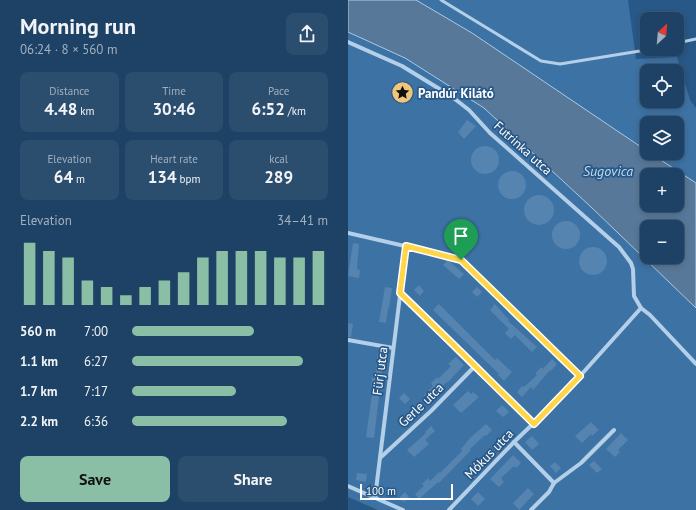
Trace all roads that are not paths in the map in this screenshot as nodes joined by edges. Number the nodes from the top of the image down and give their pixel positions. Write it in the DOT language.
graph roads {
  1 [pos="441,0"];
  2 [pos="696,39"];
  3 [pos="348,42"];
  4 [pos="684,42"];
  5 [pos="640,51"];
  6 [pos="348,233"];
  7 [pos="406,246"];
  8 [pos="400,293"];
  9 [pos="641,308"];
  10 [pos="348,340"];
  11 [pos="393,348"];
  12 [pos="696,364"];
  13 [pos="475,366"];
  14 [pos="580,376"];
  15 [pos="534,424"];
  16 [pos="614,430"];
  17 [pos="514,442"];
  18 [pos="380,458"];
  19 [pos="554,483"];
  20 [pos="348,486"];
  21 [pos="375,498"];
  22 [pos="403,510"];
  23 [pos="449,510"];
  24 [pos="531,510"];
  1 -- 5 [label="lane"];
  2 -- 4 [label="lane"];
  3 -- 9 [label="street, Futrinka utca"];
  6 -- 7 [label="street"];
  7 -- 8 [label="street, Fürj utca"];
  7 -- 14 [label="street"];
  8 -- 11 [label="street, Fürj utca"];
  8 -- 13 [label="street"];
  9 -- 12 [label="street"];
  9 -- 14 [label="street, Mókus utca"];
  10 -- 11 [label="street"];
  11 -- 18 [label="street, Fürj utca"];
  13 -- 15 [label="street"];
  13 -- 18 [label="street, Gerle utca"];
  14 -- 15 [label="street, Mókus utca"];
  15 -- 17 [label="street, Mókus utca"];
  16 -- 19 [label="street"];
  17 -- 19 [label="street"];
  17 -- 23 [label="street, Mókus utca"];
  18 -- 21 [label="street, Fürj utca"];
  19 -- 24 [label="street"];
  20 -- 21 [label="street"];
  21 -- 22 [label="street"];
}
